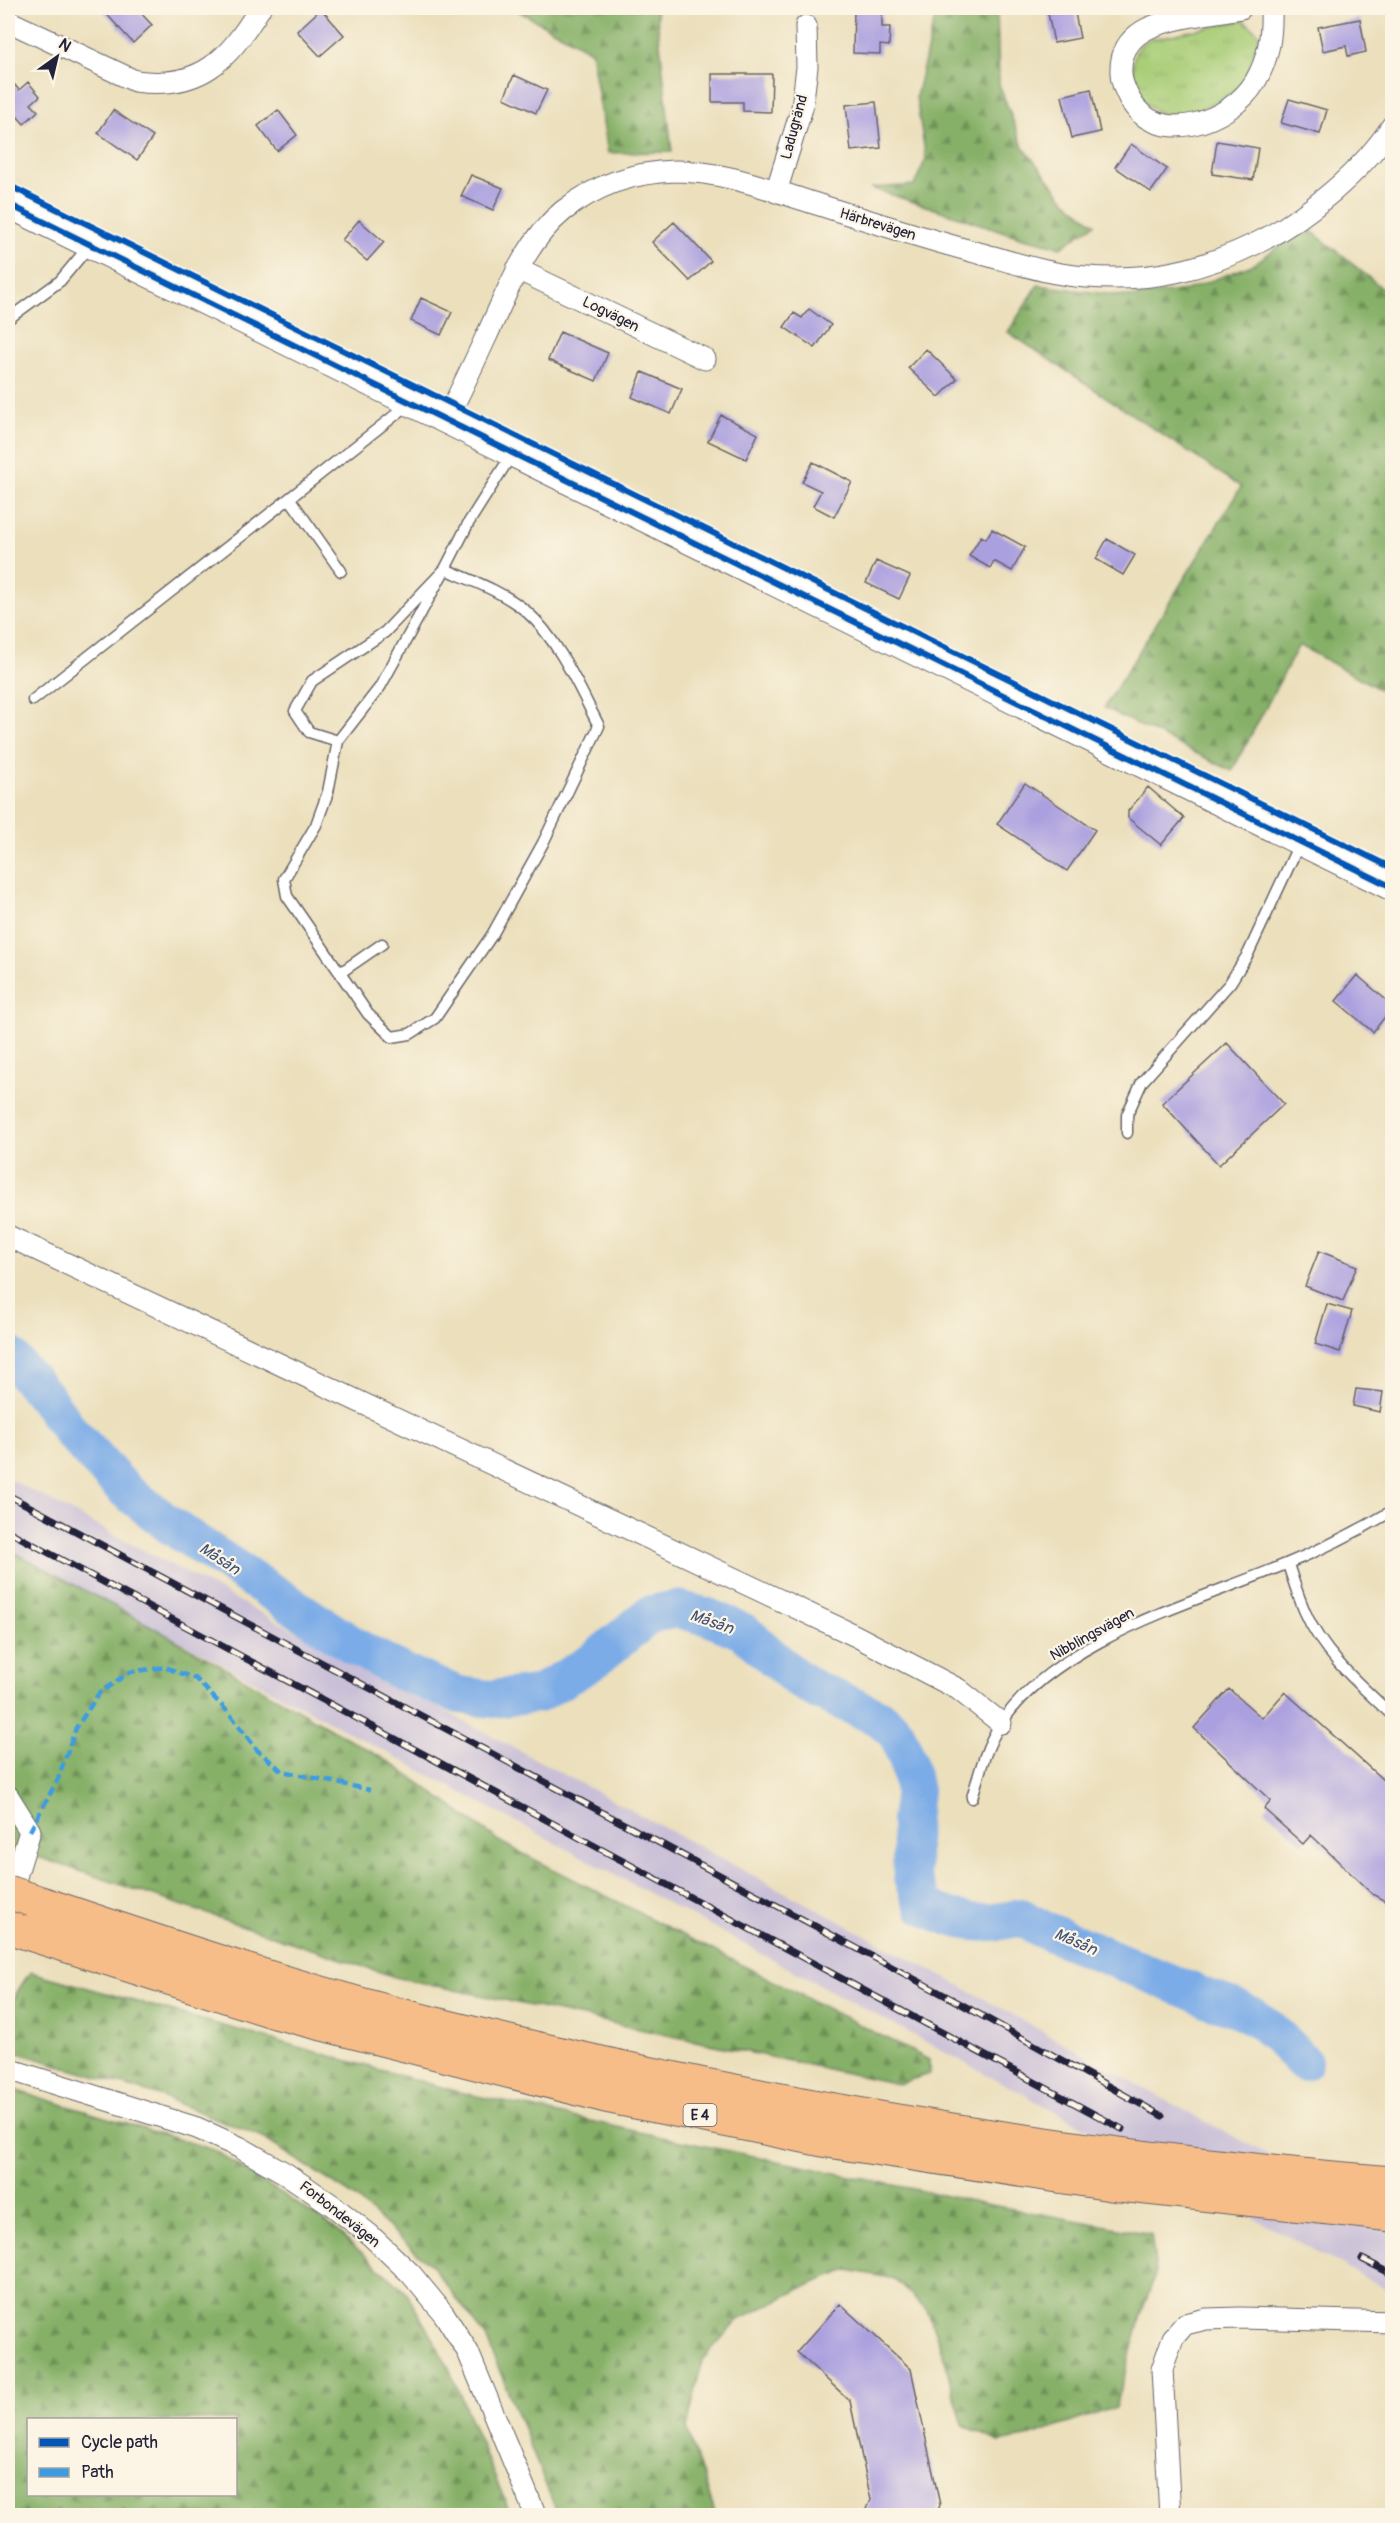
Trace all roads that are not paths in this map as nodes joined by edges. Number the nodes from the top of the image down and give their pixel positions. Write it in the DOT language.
graph roads {
  1 [pos="260,8"];
  2 [pos="1241,8"];
  3 [pos="1271,8"];
  4 [pos="8,21"];
  5 [pos="806,26"];
  6 [pos="1389,139"];
  7 [pos="776,192"];
  8 [pos="8,204"];
  9 [pos="90,245"];
  10 [pos="517,269"];
  11 [pos="8,319"];
  12 [pos="705,359"];
  13 [pos="411,403"];
  14 [pos="446,420"];
  15 [pos="512,454"];
  16 [pos="290,499"];
  17 [pos="445,569"];
  18 [pos="341,572"];
  19 [pos="33,700"];
  20 [pos="338,741"];
  21 [pos="1301,842"];
  22 [pos="1392,887"];
  23 [pos="382,944"];
  24 [pos="340,973"];
  25 [pos="1127,1133"];
  26 [pos="8,1236"];
  27 [pos="1392,1511"];
  28 [pos="1288,1564"];
  29 [pos="1392,1715"];
  30 [pos="1001,1723"];
  31 [pos="8,1796"];
  32 [pos="972,1798"];
  33 [pos="16,1898"];
  34 [pos="16,1930"];
  35 [pos="8,2069"];
  36 [pos="1392,2183"];
  37 [pos="1392,2215"];
  38 [pos="1392,2322"];
  39 [pos="536,2516"];
  40 [pos="1170,2516"];
  1 -- 4 [label="street"];
  2 -- 3 [label="street"];
  5 -- 7 [label="street, Ladugränd"];
  6 -- 7 [label="street, Härbrevägen"];
  7 -- 10 [label="street, Härbrevägen"];
  8 -- 9 [label="street"];
  9 -- 11 [label="lane"];
  9 -- 13 [label="street"];
  10 -- 12 [label="street, Logvägen"];
  10 -- 14 [label="street, Härbrevägen"];
  13 -- 14 [label="street"];
  13 -- 16 [label="lane"];
  14 -- 15 [label="street"];
  15 -- 17 [label="lane"];
  15 -- 21 [label="street"];
  16 -- 18 [label="lane"];
  16 -- 19 [label="lane"];
  17 -- 20 [label="lane"];
  17 -- 20 [label="lane"];
  17 -- 24 [label="lane"];
  20 -- 24 [label="lane"];
  21 -- 22 [label="street"];
  21 -- 25 [label="lane"];
  23 -- 24 [label="lane"];
  26 -- 30 [label="street"];
  27 -- 28 [label="lane, Nibblingsvägen"];
  28 -- 29 [label="lane"];
  28 -- 30 [label="lane, Nibblingsvägen"];
  30 -- 32 [label="lane, Nibblingsvägen"];
  31 -- 33 [label="street"];
  33 -- 36 [label="highway, E 4"];
  34 -- 37 [label="highway, E 4"];
  35 -- 39 [label="street, Forbondevägen"];
  38 -- 40 [label="street"];
}
